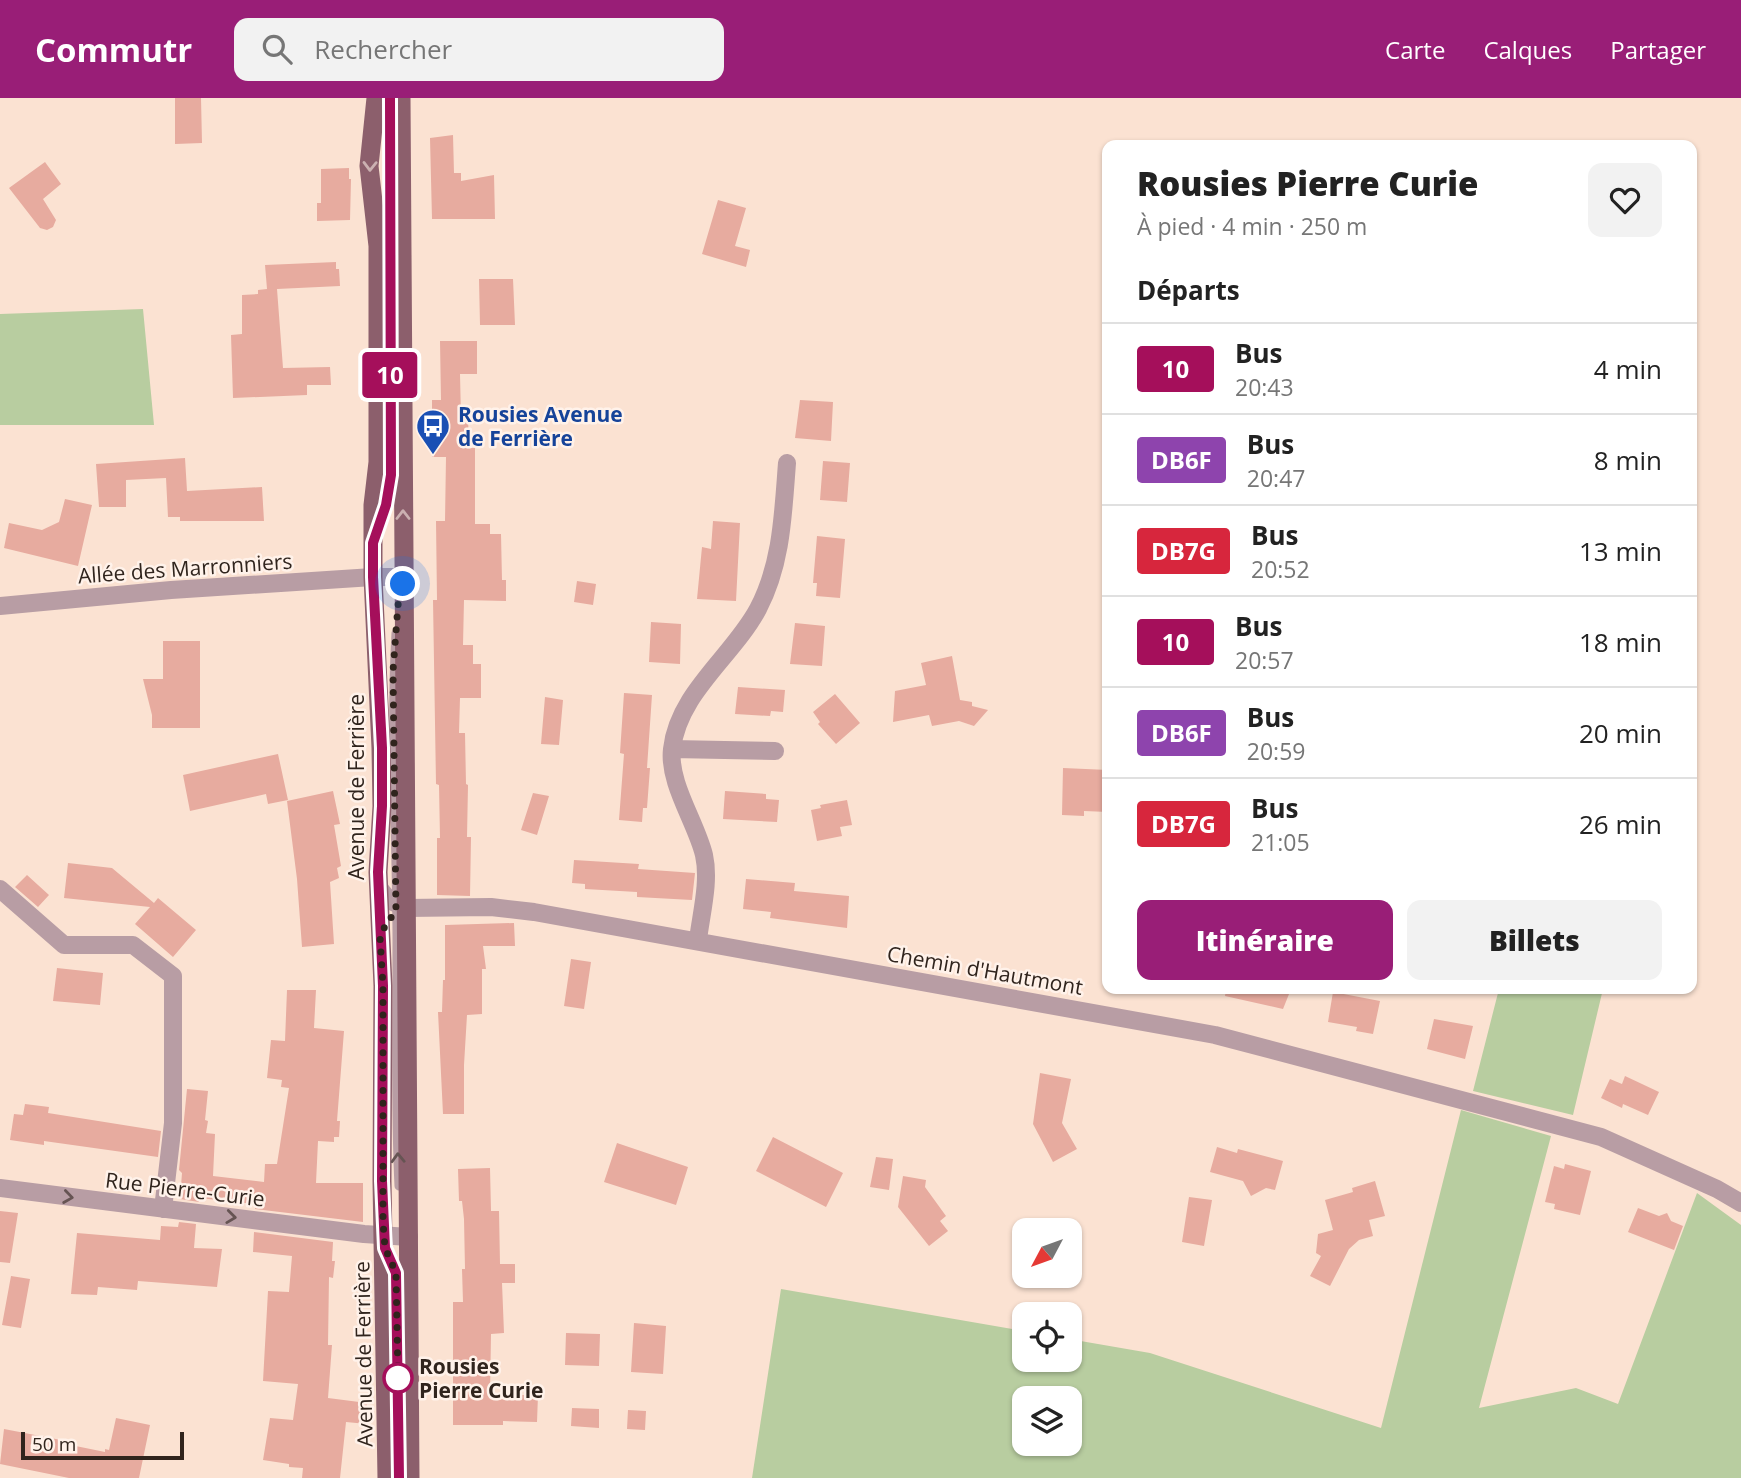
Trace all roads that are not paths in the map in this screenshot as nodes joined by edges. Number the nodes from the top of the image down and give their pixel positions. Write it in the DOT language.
graph roads {
  1 [pos="376,98"];
  2 [pos="390,98"];
  3 [pos="401,98"];
  4 [pos="787,463"];
  5 [pos="373,543"];
  6 [pos="403,553"];
  7 [pos="378,577"];
  8 [pos="403,584"];
  9 [pos="0,606"];
  10 [pos="672,749"];
  11 [pos="775,751"];
  12 [pos="379,888"];
  13 [pos="0,890"];
  14 [pos="400,908"];
  15 [pos="380,937"];
  16 [pos="698,940"];
  17 [pos="0,1188"];
  18 [pos="1741,1203"];
  19 [pos="163,1209"];
  20 [pos="409,1231"];
  21 [pos="384,1242"];
  22 [pos="387,1478"];
  23 [pos="399,1478"];
  24 [pos="410,1478"];
  1 -- 5 [label="main road, Avenue de Ferrière, one-way"];
  2 -- 5 [label="lane"];
  6 -- 3 [label="main road, one-way"];
  4 -- 10 [label="street"];
  5 -- 7 [label="main road, Avenue de Ferrière"];
  6 -- 7 [label="street"];
  6 -- 8 [label="main road"];
  7 -- 8 [label="street"];
  7 -- 9 [label="street, Allée des Marronniers"];
  7 -- 12 [label="main road, Avenue de Ferrière"];
  8 -- 14 [label="main road"];
  10 -- 11 [label="street"];
  10 -- 16 [label="street"];
  12 -- 14 [label="street"];
  12 -- 15 [label="main road, Avenue de Ferrière"];
  13 -- 19 [label="street"];
  14 -- 15 [label="street"];
  14 -- 16 [label="street, Chemin d'Hautmont"];
  20 -- 14 [label="main road, one-way"];
  15 -- 21 [label="main road, Avenue de Ferrière"];
  16 -- 18 [label="street, Chemin d'Hautmont"];
  17 -- 19 [label="street, Rue Pierre-Curie, one-way"];
  19 -- 21 [label="street, Rue Pierre-Curie, one-way"];
  20 -- 21 [label="street, Rue Pierre-Curie"];
  20 -- 24 [label="main road"];
  21 -- 22 [label="main road, Avenue de Ferrière"];
  21 -- 23 [label="lane"];
}
